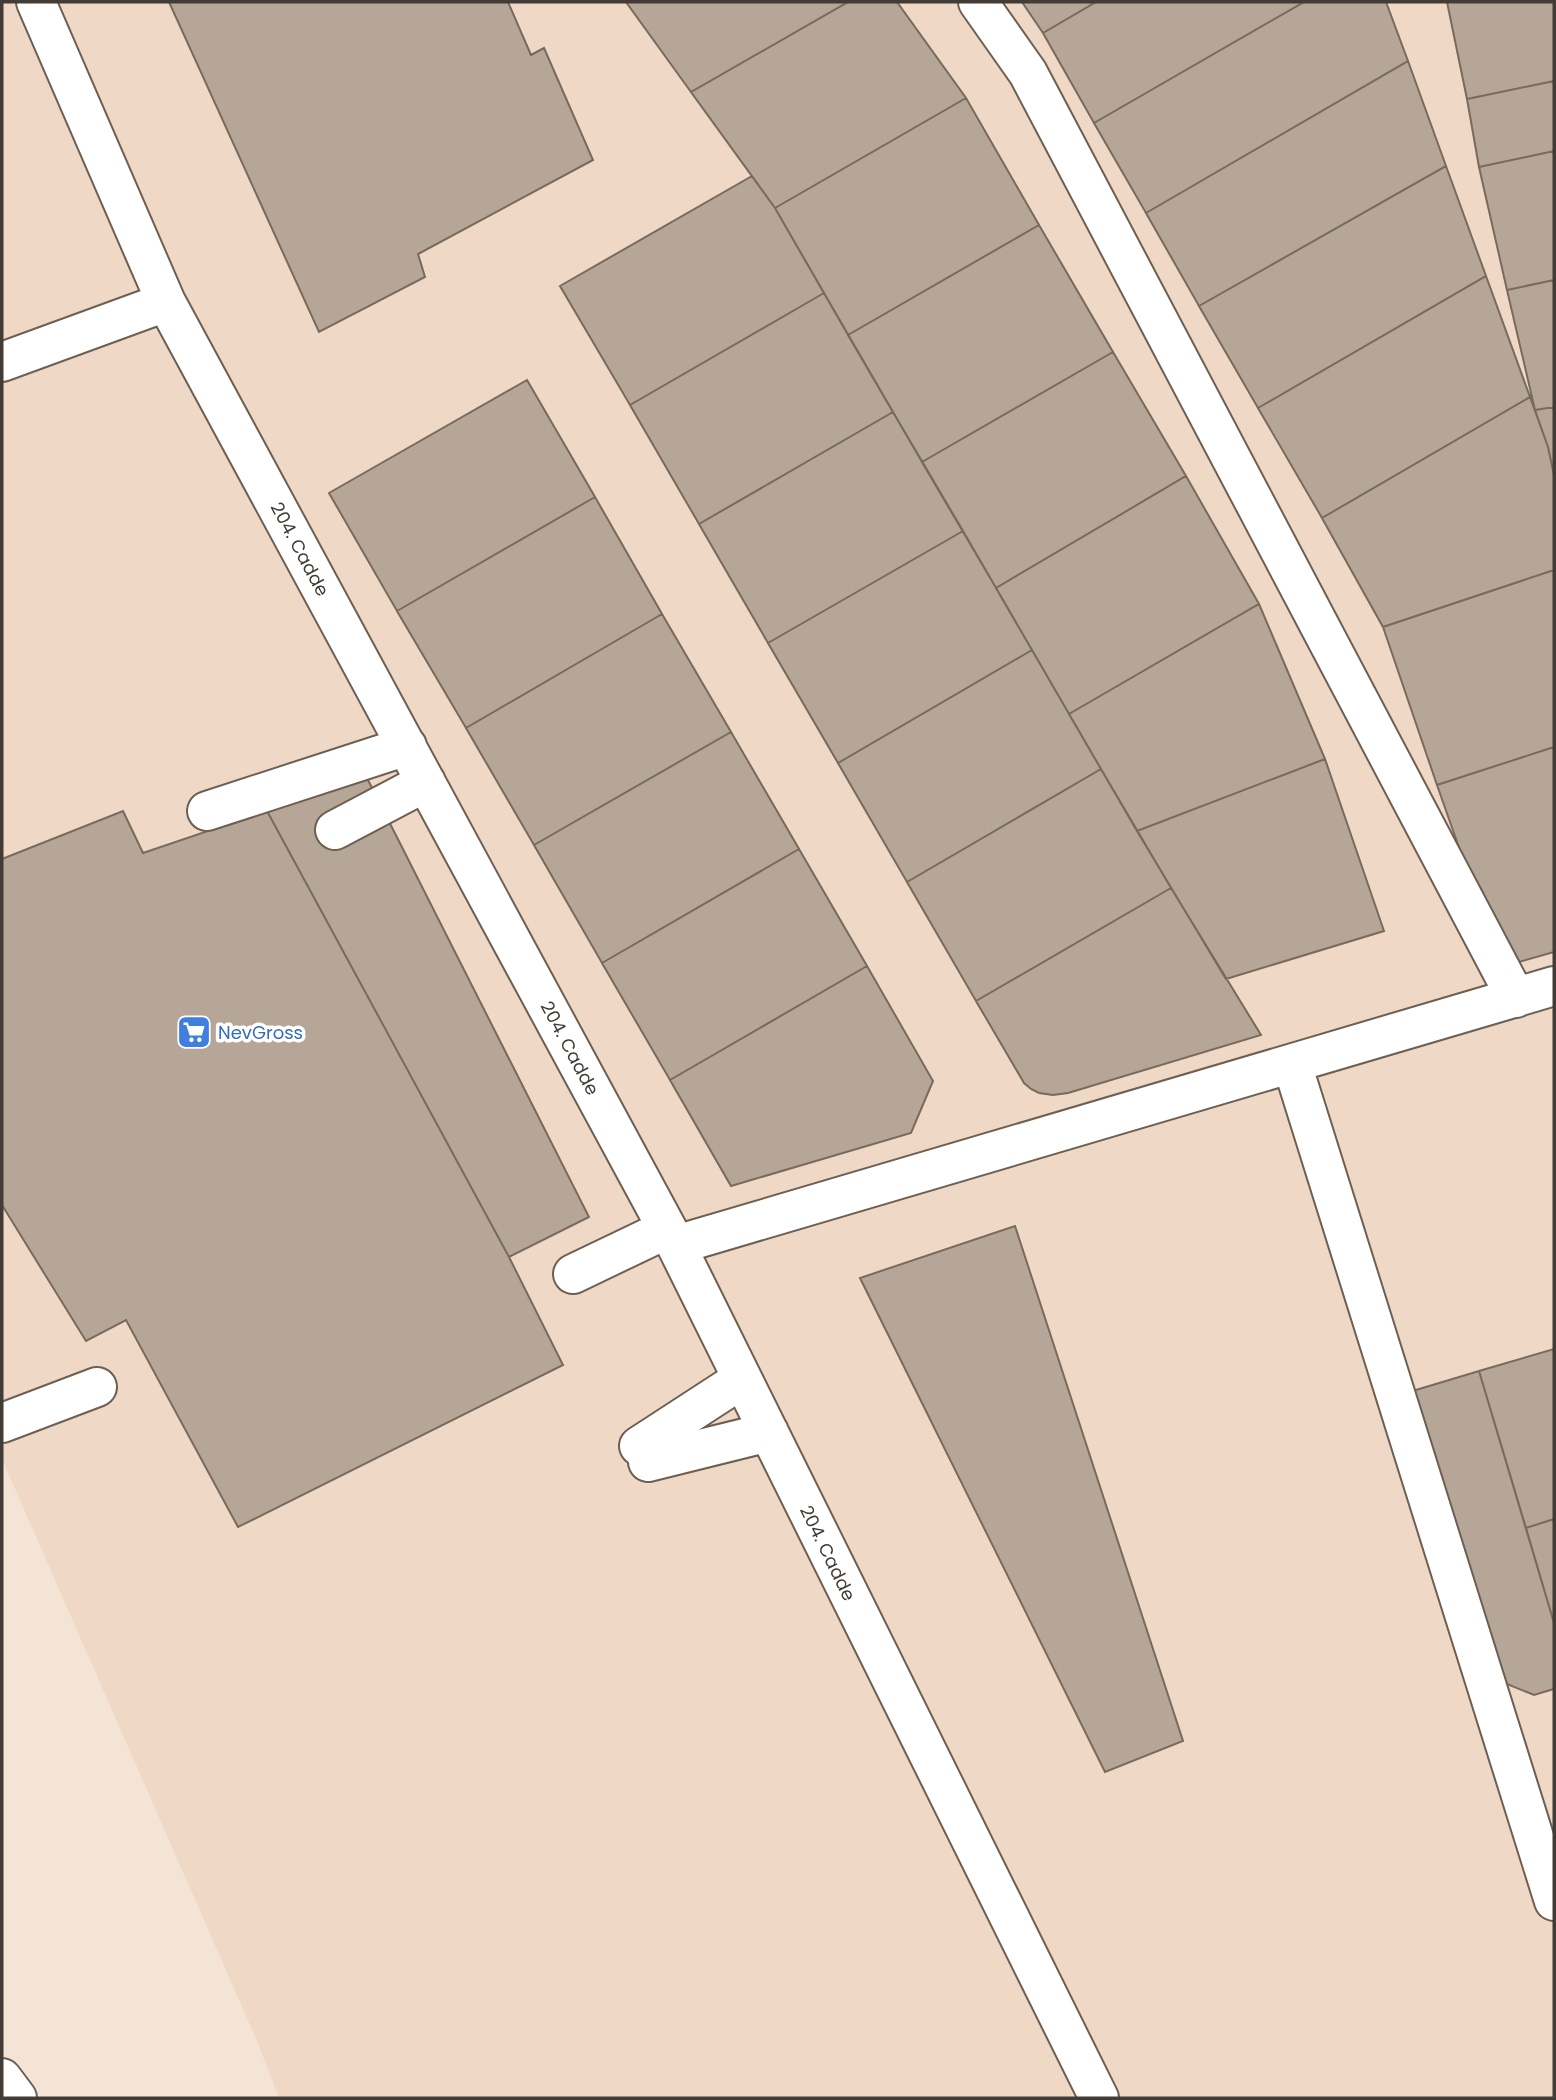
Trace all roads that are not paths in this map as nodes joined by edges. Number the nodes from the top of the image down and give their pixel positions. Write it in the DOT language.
graph roads {
  1 [pos="36,2"];
  2 [pos="978,2"];
  3 [pos="166,302"];
  4 [pos="2,362"];
  5 [pos="407,746"];
  6 [pos="426,782"];
  7 [pos="207,811"];
  8 [pos="335,830"];
  9 [pos="1554,986"];
  10 [pos="1517,998"];
  11 [pos="1292,1064"];
  12 [pos="671,1237"];
  13 [pos="573,1273"];
  14 [pos="742,1379"];
  15 [pos="97,1387"];
  16 [pos="2,1423"];
  17 [pos="769,1432"];
  18 [pos="1554,1901"];
  19 [pos="2,2078"];
  20 [pos="17,2098"];
  21 [pos="1099,2098"];
  1 -- 3 [label="street, 204. Cadde"];
  2 -- 10 [label="street"];
  3 -- 4 [label="street"];
  3 -- 5 [label="street, 204. Cadde"];
  5 -- 6 [label="street, 204. Cadde"];
  5 -- 7 [label="street"];
  6 -- 8 [label="street"];
  6 -- 12 [label="street, 204. Cadde"];
  9 -- 10 [label="street"];
  10 -- 11 [label="street"];
  11 -- 12 [label="street"];
  11 -- 18 [label="street"];
  12 -- 13 [label="street"];
  12 -- 14 [label="street, 204. Cadde"];
  14 -- 17 [label="street, 204. Cadde"];
  14 -- 17 [label="street"];
  15 -- 16 [label="street"];
  17 -- 21 [label="street, 204. Cadde"];
  19 -- 20 [label="street"];
}
